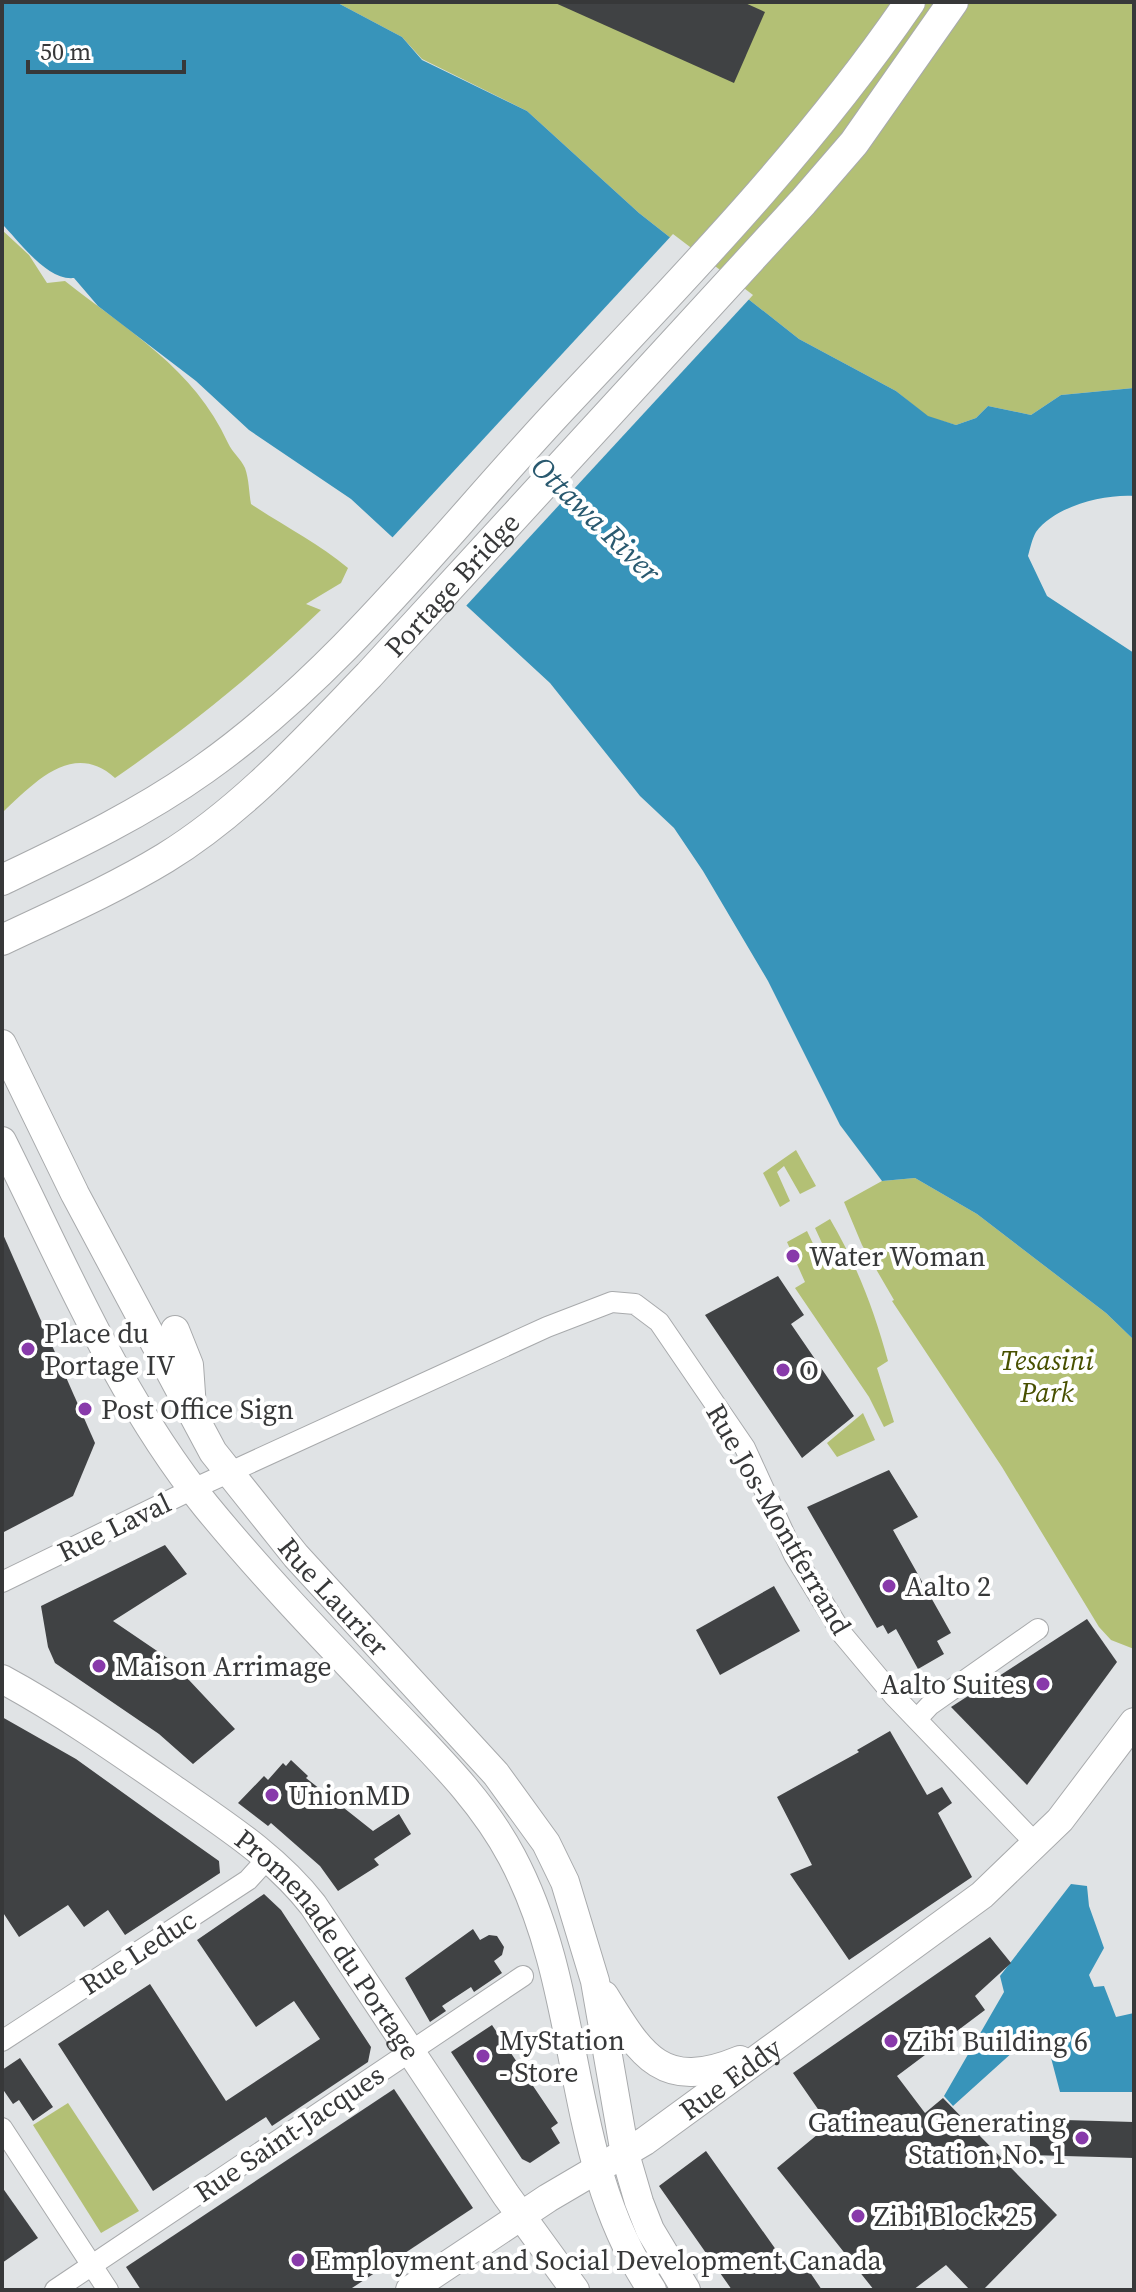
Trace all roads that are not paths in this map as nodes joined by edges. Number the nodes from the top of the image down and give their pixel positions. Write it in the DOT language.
graph roads {
  1 [pos="910,2"];
  2 [pos="953,2"];
  3 [pos="7,876"];
  4 [pos="4,938"];
  5 [pos="2,1044"];
  6 [pos="2,1141"];
  7 [pos="175,1330"];
  8 [pos="193,1421"];
  9 [pos="227,1473"];
  10 [pos="193,1489"];
  11 [pos="2,1582"];
  12 [pos="1038,1629"];
  13 [pos="2,1679"];
  14 [pos="917,1719"];
  15 [pos="1134,1722"];
  16 [pos="1037,1845"];
  17 [pos="268,1858"];
  18 [pos="523,1976"];
  19 [pos="595,1981"];
  20 [pos="2,2041"];
  21 [pos="773,2047"];
  22 [pos="409,2052"];
  23 [pos="2,2128"];
  24 [pos="625,2154"];
  25 [pos="596,2169"];
  26 [pos="522,2215"];
  27 [pos="92,2266"];
  28 [pos="55,2290"];
  29 [pos="108,2290"];
  30 [pos="410,2290"];
  31 [pos="575,2290"];
  32 [pos="652,2290"];
  33 [pos="686,2290"];
  1 -- 3 [label="main road, Portage Bridge"];
  2 -- 4 [label="main road, Portage Bridge"];
  5 -- 8 [label="main road, Rue Laurier"];
  6 -- 10 [label="main road, Rue Laurier"];
  7 -- 8 [label="main road"];
  8 -- 9 [label="main road, Rue Laurier"];
  9 -- 10 [label="street, Rue Laval"];
  9 -- 14 [label="street, Rue Jos-Montferrand"];
  9 -- 19 [label="main road, Rue Laurier"];
  10 -- 11 [label="street, Rue Laval"];
  10 -- 25 [label="main road, Rue Laurier"];
  12 -- 14 [label="street"];
  13 -- 17 [label="main road, Promenade du Portage"];
  14 -- 16 [label="street, Rue Jos-Montferrand"];
  15 -- 16 [label="main road, Rue Eddy"];
  16 -- 21 [label="main road, Rue Eddy"];
  17 -- 20 [label="street, Rue Leduc"];
  17 -- 22 [label="main road, Promenade du Portage"];
  18 -- 22 [label="street, Rue Saint-Jacques"];
  19 -- 21 [label="main road"];
  19 -- 24 [label="main road, Rue Laurier"];
  21 -- 24 [label="main road, Rue Eddy"];
  22 -- 26 [label="main road, Promenade du Portage"];
  22 -- 27 [label="street, Rue Saint-Jacques"];
  23 -- 27 [label="street"];
  24 -- 25 [label="main road, Rue Eddy"];
  24 -- 33 [label="main road, Rue Laurier"];
  25 -- 26 [label="main road, Rue Eddy"];
  25 -- 32 [label="main road, Rue Laurier"];
  26 -- 30 [label="main road, Rue Eddy"];
  26 -- 31 [label="main road, Promenade du Portage"];
  27 -- 28 [label="street, Rue Saint-Jacques"];
  27 -- 29 [label="street"];
}
